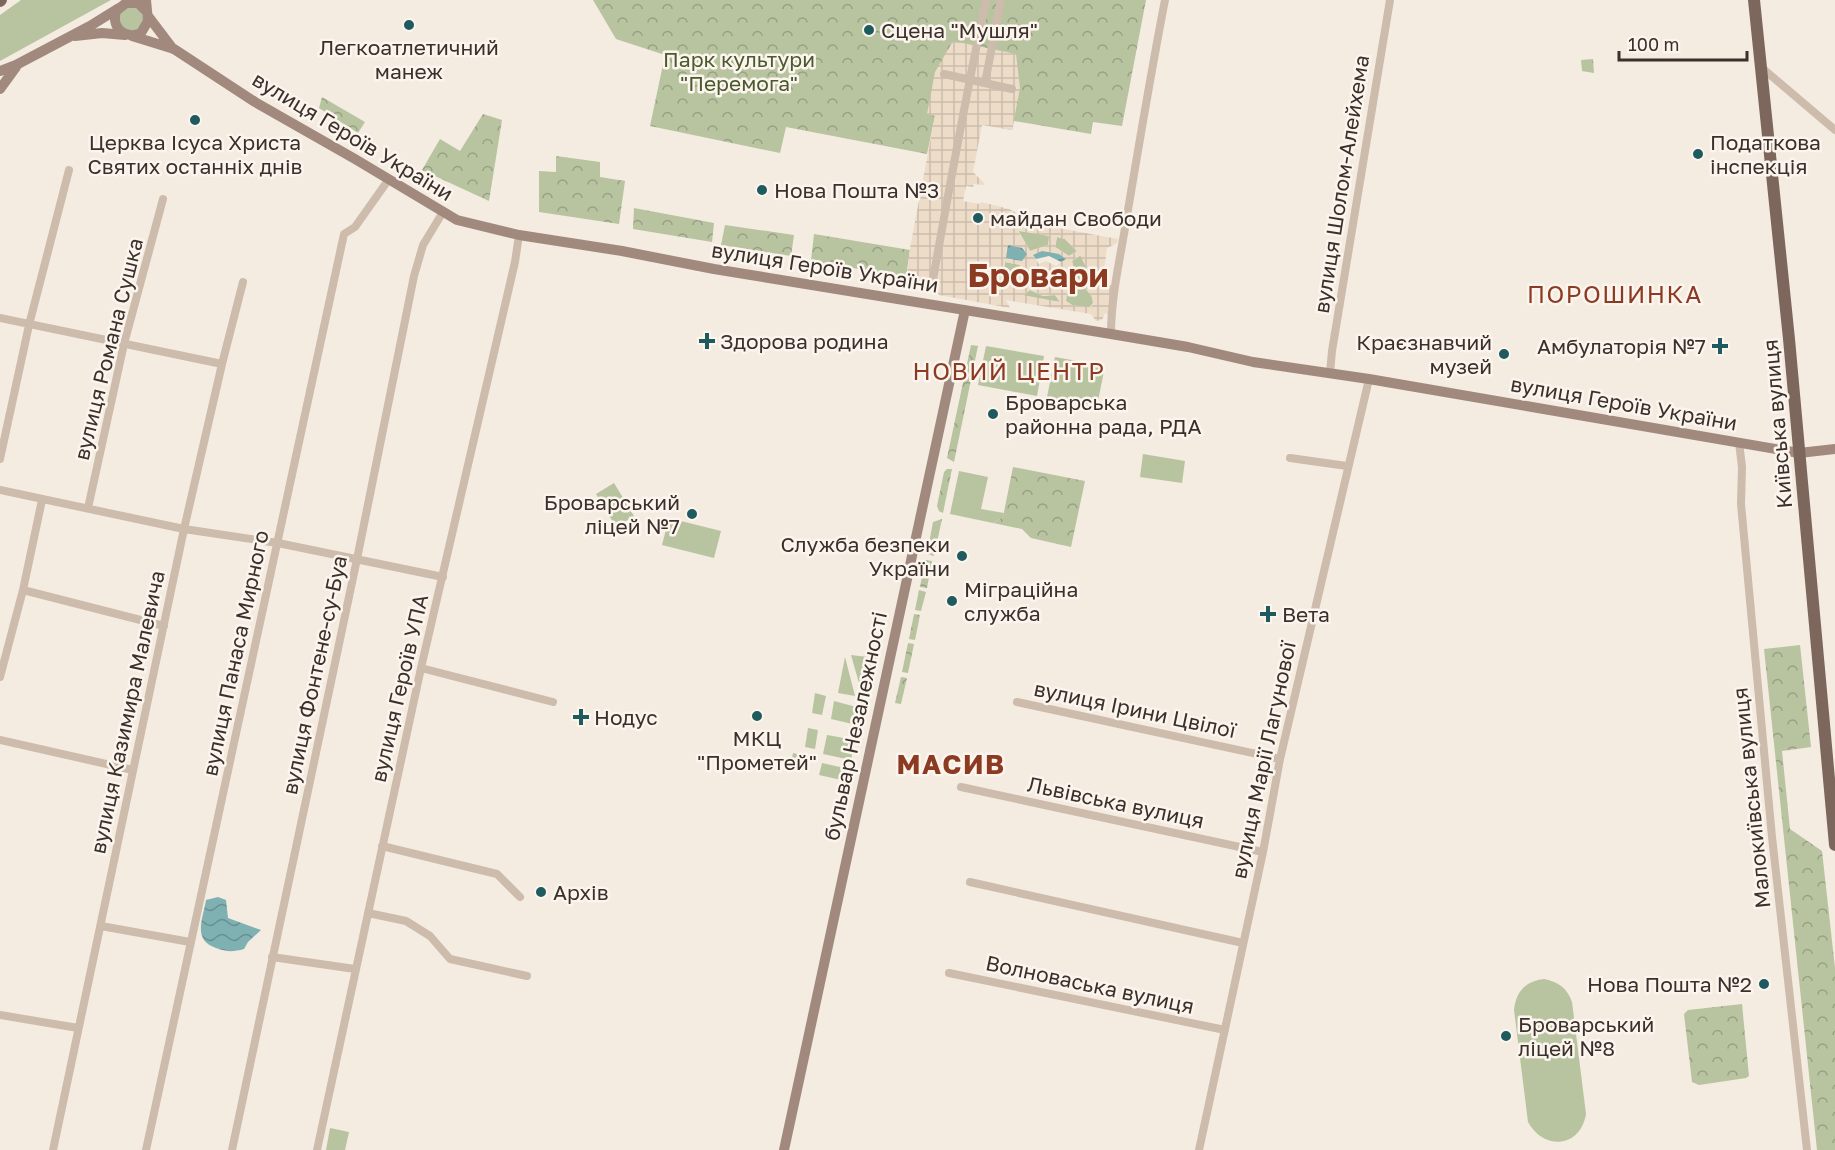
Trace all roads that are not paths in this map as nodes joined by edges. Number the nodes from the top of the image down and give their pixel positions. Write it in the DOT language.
graph roads {
  1 [pos="146,0"];
  2 [pos="986,0"];
  3 [pos="1001,0"];
  4 [pos="1165,0"];
  5 [pos="1390,0"];
  6 [pos="1754,0"];
  7 [pos="123,4"];
  8 [pos="148,14"];
  9 [pos="130,36"];
  10 [pos="63,39"];
  11 [pos="174,49"];
  12 [pos="22,61"];
  13 [pos="1761,67"];
  14 [pos="0,71"];
  15 [pos="944,74"];
  16 [pos="972,79"];
  17 [pos="985,83"];
  18 [pos="0,89"];
  19 [pos="1012,89"];
  20 [pos="1835,130"];
  21 [pos="69,170"];
  22 [pos="389,179"];
  23 [pos="163,199"];
  24 [pos="442,212"];
  25 [pos="519,235"];
  26 [pos="243,282"];
  27 [pos="932,285"];
  28 [pos="965,310"];
  29 [pos="0,318"];
  30 [pos="29,325"];
  31 [pos="1112,334"];
  32 [pos="124,344"];
  33 [pos="222,364"];
  34 [pos="1330,373"];
  35 [pos="1369,379"];
  36 [pos="1740,442"];
  37 [pos="1835,449"];
  38 [pos="1798,453"];
  39 [pos="1290,458"];
  40 [pos="0,459"];
  41 [pos="1347,466"];
  42 [pos="0,490"];
  43 [pos="42,500"];
  44 [pos="88,508"];
  45 [pos="184,529"];
  46 [pos="278,543"];
  47 [pos="357,559"];
  48 [pos="443,577"];
  49 [pos="23,590"];
  50 [pos="164,626"];
  51 [pos="421,668"];
  52 [pos="0,677"];
  53 [pos="553,702"];
  54 [pos="1017,702"];
  55 [pos="0,740"];
  56 [pos="1280,759"];
  57 [pos="133,770"];
  58 [pos="961,786"];
  59 [pos="1835,845"];
  60 [pos="382,846"];
  61 [pos="1263,852"];
  62 [pos="970,882"];
  63 [pos="520,897"];
  64 [pos="368,913"];
  65 [pos="100,926"];
  66 [pos="190,942"];
  67 [pos="1244,943"];
  68 [pos="272,957"];
  69 [pos="356,969"];
  70 [pos="949,973"];
  71 [pos="527,976"];
  72 [pos="0,1015"];
  73 [pos="78,1028"];
  74 [pos="1225,1030"];
  75 [pos="53,1150"];
  76 [pos="146,1150"];
  77 [pos="232,1150"];
  78 [pos="317,1150"];
  79 [pos="784,1150"];
  80 [pos="1199,1150"];
  81 [pos="1807,1150"];
  1 -- 8 [label="main road"];
  2 -- 16 [label="street"];
  3 -- 17 [label="street"];
  4 -- 31 [label="street"];
  5 -- 34 [label="street, вулиця Шолом-Алейхема"];
  6 -- 13 [label="main road, Київська вулиця"];
  7 -- 8 [label="main road"];
  7 -- 9 [label="main road"];
  7 -- 10 [label="main road"];
  8 -- 9 [label="main road"];
  8 -- 11 [label="main road, вулиця Героїв України"];
  9 -- 10 [label="main road, вулиця Героїв України"];
  9 -- 11 [label="main road, вулиця Героїв України"];
  10 -- 12 [label="main road"];
  11 -- 22 [label="main road, вулиця Героїв України"];
  12 -- 14 [label="main road"];
  12 -- 18 [label="main road"];
  13 -- 20 [label="street"];
  13 -- 38 [label="main road, Київська вулиця"];
  15 -- 16 [label="street"];
  16 -- 17 [label="street"];
  16 -- 27 [label="street"];
  17 -- 19 [label="street"];
  21 -- 30 [label="street"];
  22 -- 24 [label="main road, вулиця Героїв України"];
  22 -- 46 [label="street, вулиця Панаса Мирного"];
  23 -- 32 [label="street, вулиця Романа Сушка"];
  24 -- 25 [label="main road, вулиця Героїв України"];
  24 -- 47 [label="street, вулиця Фонтене-су-Буа"];
  25 -- 28 [label="main road, вулиця Героїв України"];
  25 -- 48 [label="street, вулиця Героїв УПА"];
  26 -- 33 [label="street, вулиця Казимира Малевича"];
  28 -- 31 [label="main road, вулиця Героїв України"];
  28 -- 79 [label="main road, бульвар Незалежності"];
  29 -- 30 [label="street"];
  30 -- 32 [label="street"];
  30 -- 40 [label="street"];
  31 -- 34 [label="main road, вулиця Героїв України"];
  32 -- 33 [label="street"];
  32 -- 44 [label="street, вулиця Романа Сушка"];
  33 -- 45 [label="street, вулиця Казимира Малевича"];
  34 -- 35 [label="main road, вулиця Героїв України"];
  35 -- 36 [label="main road, вулиця Героїв України"];
  35 -- 41 [label="street, вулиця Марії Лагунової"];
  36 -- 38 [label="main road, вулиця Героїв України"];
  36 -- 81 [label="street, Малокиївська вулиця"];
  37 -- 38 [label="main road, вулиця Героїв України"];
  38 -- 59 [label="main road, Київська вулиця"];
  39 -- 41 [label="street"];
  41 -- 56 [label="street, вулиця Марії Лагунової"];
  42 -- 43 [label="street"];
  43 -- 44 [label="street"];
  43 -- 49 [label="street"];
  44 -- 45 [label="street"];
  45 -- 46 [label="street"];
  45 -- 50 [label="street, вулиця Казимира Малевича"];
  46 -- 47 [label="street"];
  46 -- 66 [label="street, вулиця Панаса Мирного"];
  47 -- 48 [label="street"];
  47 -- 68 [label="street, вулиця Фонтене-су-Буа"];
  48 -- 51 [label="street, вулиця Героїв УПА"];
  49 -- 50 [label="street"];
  49 -- 52 [label="street"];
  50 -- 57 [label="street, вулиця Казимира Малевича"];
  51 -- 53 [label="street"];
  51 -- 60 [label="street, вулиця Героїв УПА"];
  54 -- 56 [label="street, вулиця Ірини Цвілої"];
  55 -- 57 [label="street"];
  56 -- 61 [label="street, вулиця Марії Лагунової"];
  57 -- 65 [label="street, вулиця Казимира Малевича"];
  58 -- 61 [label="street, Львівська вулиця"];
  60 -- 63 [label="street"];
  60 -- 64 [label="street, вулиця Героїв УПА"];
  61 -- 67 [label="street, вулиця Марії Лагунової"];
  62 -- 67 [label="street"];
  64 -- 69 [label="street, вулиця Героїв УПА"];
  64 -- 71 [label="street"];
  65 -- 66 [label="street"];
  65 -- 73 [label="street, вулиця Казимира Малевича"];
  66 -- 76 [label="street, вулиця Панаса Мирного"];
  67 -- 74 [label="street, вулиця Марії Лагунової"];
  68 -- 69 [label="street"];
  68 -- 77 [label="street, вулиця Фонтене-су-Буа"];
  69 -- 78 [label="street, вулиця Героїв УПА"];
  70 -- 74 [label="street, Волноваська вулиця"];
  72 -- 73 [label="street"];
  73 -- 75 [label="street, вулиця Казимира Малевича"];
  74 -- 80 [label="street, вулиця Марії Лагунової"];
}
